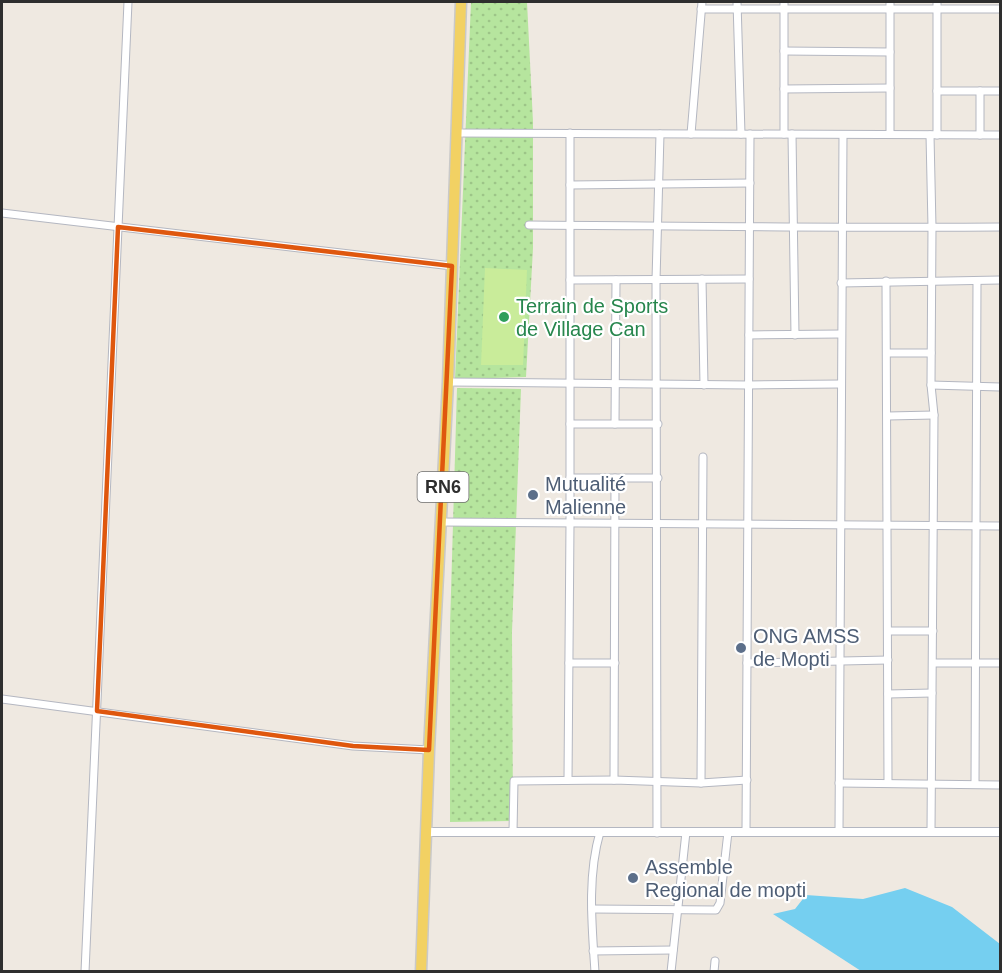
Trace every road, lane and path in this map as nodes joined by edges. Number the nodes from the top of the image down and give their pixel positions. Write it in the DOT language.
graph roads {
  1 [pos="128,2"];
  2 [pos="461,2"];
  3 [pos="784,2"];
  4 [pos="701,5"];
  5 [pos="737,5"];
  6 [pos="890,5"];
  7 [pos="937,5"];
  8 [pos="1000,9"];
  9 [pos="784,10"];
  10 [pos="784,51"];
  11 [pos="890,52"];
  12 [pos="890,88"];
  13 [pos="784,89"];
  14 [pos="937,91"];
  15 [pos="980,91"];
  16 [pos="1000,91"];
  17 [pos="457,133"];
  18 [pos="570,133"];
  19 [pos="660,134"];
  20 [pos="691,134"];
  21 [pos="741,134"];
  22 [pos="750,134"];
  23 [pos="784,134"];
  24 [pos="792,134"];
  25 [pos="891,134"];
  26 [pos="843,135"];
  27 [pos="934,135"];
  28 [pos="980,135"];
  29 [pos="1000,135"];
  30 [pos="658,183"];
  31 [pos="750,183"];
  32 [pos="570,185"];
  33 [pos="2,213"];
  34 [pos="529,225"];
  35 [pos="570,225"];
  36 [pos="657,226"];
  37 [pos="750,226"];
  38 [pos="842,226"];
  39 [pos="118,227"];
  40 [pos="932,227"];
  41 [pos="1000,227"];
  42 [pos="794,228"];
  43 [pos="452,266"];
  44 [pos="702,279"];
  45 [pos="749,279"];
  46 [pos="570,280"];
  47 [pos="616,280"];
  48 [pos="656,280"];
  49 [pos="931,280"];
  50 [pos="977,280"];
  51 [pos="1000,280"];
  52 [pos="886,281"];
  53 [pos="841,283"];
  54 [pos="841,334"];
  55 [pos="749,335"];
  56 [pos="795,335"];
  57 [pos="931,353"];
  58 [pos="888,354"];
  59 [pos="448,382"];
  60 [pos="570,383"];
  61 [pos="615,383"];
  62 [pos="658,384"];
  63 [pos="841,384"];
  64 [pos="704,385"];
  65 [pos="931,385"];
  66 [pos="748,386"];
  67 [pos="976,387"];
  68 [pos="1000,387"];
  69 [pos="934,415"];
  70 [pos="888,416"];
  71 [pos="570,424"];
  72 [pos="615,424"];
  73 [pos="658,424"];
  74 [pos="703,457"];
  75 [pos="570,478"];
  76 [pos="615,478"];
  77 [pos="658,478"];
  78 [pos="441,522"];
  79 [pos="570,523"];
  80 [pos="615,523"];
  81 [pos="658,524"];
  82 [pos="748,524"];
  83 [pos="702,525"];
  84 [pos="840,525"];
  85 [pos="888,525"];
  86 [pos="933,525"];
  87 [pos="976,526"];
  88 [pos="1000,526"];
  89 [pos="888,631"];
  90 [pos="933,631"];
  91 [pos="888,660"];
  92 [pos="840,661"];
  93 [pos="569,663"];
  94 [pos="615,663"];
  95 [pos="747,663"];
  96 [pos="933,663"];
  97 [pos="976,663"];
  98 [pos="1000,663"];
  99 [pos="932,693"];
  100 [pos="888,694"];
  101 [pos="2,699"];
  102 [pos="97,711"];
  103 [pos="429,750"];
  104 [pos="568,780"];
  105 [pos="614,780"];
  106 [pos="747,780"];
  107 [pos="656,781"];
  108 [pos="701,783"];
  109 [pos="839,783"];
  110 [pos="888,783"];
  111 [pos="932,783"];
  112 [pos="975,784"];
  113 [pos="1000,785"];
  114 [pos="426,832"];
  115 [pos="513,832"];
  116 [pos="600,832"];
  117 [pos="657,832"];
  118 [pos="686,832"];
  119 [pos="728,832"];
  120 [pos="746,832"];
  121 [pos="838,832"];
  122 [pos="931,832"];
  123 [pos="1000,832"];
  124 [pos="592,909"];
  125 [pos="678,910"];
  126 [pos="673,950"];
  127 [pos="593,951"];
  128 [pos="715,961"];
  129 [pos="85,972"];
  130 [pos="421,972"];
  131 [pos="595,972"];
  132 [pos="671,972"];
  133 [pos="714,972"];
  1 -- 39 [label="street"];
  2 -- 17 [label="main road, RN6"];
  3 -- 9 [label="street"];
  4 -- 5 [label="street"];
  4 -- 20 [label="street"];
  5 -- 9 [label="street"];
  5 -- 21 [label="street"];
  6 -- 7 [label="street"];
  6 -- 9 [label="street"];
  6 -- 11 [label="street"];
  7 -- 8 [label="street"];
  7 -- 14 [label="street"];
  9 -- 10 [label="street"];
  10 -- 11 [label="street"];
  10 -- 13 [label="street"];
  11 -- 12 [label="street"];
  12 -- 13 [label="street"];
  12 -- 25 [label="street"];
  13 -- 23 [label="street"];
  14 -- 15 [label="street"];
  14 -- 27 [label="street"];
  15 -- 16 [label="street"];
  15 -- 28 [label="street"];
  17 -- 18 [label="street"];
  17 -- 43 [label="main road, RN6"];
  18 -- 19 [label="street"];
  18 -- 32 [label="street"];
  19 -- 20 [label="street"];
  19 -- 30 [label="street"];
  20 -- 21 [label="street"];
  21 -- 22 [label="street"];
  22 -- 23 [label="street"];
  22 -- 31 [label="street"];
  23 -- 24 [label="street"];
  24 -- 26 [label="street"];
  24 -- 42 [label="street"];
  25 -- 26 [label="street"];
  25 -- 27 [label="street"];
  26 -- 38 [label="street"];
  27 -- 28 [label="street"];
  27 -- 40 [label="street"];
  28 -- 29 [label="street"];
  30 -- 31 [label="street"];
  30 -- 32 [label="street"];
  30 -- 36 [label="street"];
  31 -- 37 [label="street"];
  32 -- 35 [label="street"];
  33 -- 39 [label="street"];
  34 -- 35 [label="street"];
  35 -- 36 [label="street"];
  35 -- 46 [label="street"];
  36 -- 37 [label="street"];
  36 -- 48 [label="street"];
  37 -- 42 [label="street"];
  37 -- 45 [label="street"];
  38 -- 40 [label="street"];
  38 -- 42 [label="street"];
  38 -- 53 [label="street"];
  39 -- 43 [label="street"];
  39 -- 102 [label="street"];
  40 -- 41 [label="street"];
  40 -- 49 [label="street"];
  42 -- 56 [label="street"];
  43 -- 59 [label="main road, RN6"];
  44 -- 45 [label="street"];
  44 -- 48 [label="street"];
  44 -- 64 [label="street"];
  45 -- 55 [label="street"];
  46 -- 47 [label="street"];
  46 -- 60 [label="street"];
  47 -- 48 [label="street"];
  47 -- 61 [label="street"];
  48 -- 62 [label="street"];
  49 -- 50 [label="street"];
  49 -- 52 [label="street"];
  49 -- 57 [label="street"];
  50 -- 51 [label="street"];
  50 -- 67 [label="street"];
  52 -- 53 [label="street"];
  52 -- 58 [label="street"];
  53 -- 54 [label="street"];
  54 -- 56 [label="street"];
  54 -- 63 [label="street"];
  55 -- 56 [label="street"];
  55 -- 66 [label="street"];
  57 -- 58 [label="street"];
  57 -- 65 [label="street"];
  58 -- 70 [label="street"];
  59 -- 60 [label="street"];
  59 -- 78 [label="main road, RN6"];
  60 -- 61 [label="street"];
  60 -- 71 [label="street"];
  61 -- 62 [label="street"];
  61 -- 72 [label="street"];
  62 -- 64 [label="street"];
  62 -- 73 [label="street"];
  63 -- 66 [label="street"];
  63 -- 84 [label="street"];
  64 -- 66 [label="street"];
  65 -- 67 [label="street"];
  65 -- 69 [label="street"];
  66 -- 82 [label="street"];
  67 -- 68 [label="street"];
  67 -- 87 [label="street"];
  69 -- 70 [label="street"];
  69 -- 86 [label="street"];
  70 -- 85 [label="street"];
  71 -- 72 [label="street"];
  71 -- 75 [label="street"];
  72 -- 73 [label="street"];
  73 -- 77 [label="street"];
  74 -- 83 [label="street"];
  75 -- 76 [label="street"];
  75 -- 79 [label="street"];
  76 -- 77 [label="street"];
  76 -- 80 [label="street"];
  77 -- 81 [label="street"];
  78 -- 79 [label="street"];
  78 -- 103 [label="main road, RN6"];
  79 -- 80 [label="street"];
  79 -- 93 [label="street"];
  80 -- 81 [label="street"];
  80 -- 94 [label="street"];
  81 -- 83 [label="street"];
  81 -- 107 [label="street"];
  82 -- 83 [label="street"];
  82 -- 84 [label="street"];
  82 -- 95 [label="street"];
  83 -- 108 [label="street"];
  84 -- 85 [label="street"];
  84 -- 92 [label="street"];
  85 -- 86 [label="street"];
  85 -- 89 [label="street"];
  86 -- 87 [label="street"];
  86 -- 90 [label="street"];
  87 -- 88 [label="street"];
  87 -- 97 [label="street"];
  89 -- 90 [label="street"];
  89 -- 91 [label="street"];
  90 -- 96 [label="street"];
  91 -- 92 [label="street"];
  91 -- 100 [label="street"];
  92 -- 95 [label="street"];
  92 -- 109 [label="street"];
  93 -- 94 [label="street"];
  93 -- 104 [label="street"];
  94 -- 105 [label="street"];
  95 -- 106 [label="street"];
  96 -- 97 [label="street"];
  96 -- 99 [label="street"];
  97 -- 98 [label="street"];
  97 -- 112 [label="street"];
  99 -- 100 [label="street"];
  99 -- 111 [label="street"];
  100 -- 110 [label="street"];
  101 -- 102 [label="street"];
  102 -- 103 [label="street"];
  102 -- 129 [label="street"];
  103 -- 114 [label="main road, RN6"];
  104 -- 105 [label="street"];
  104 -- 115 [label="street"];
  105 -- 107 [label="street"];
  106 -- 108 [label="street"];
  106 -- 120 [label="street"];
  107 -- 108 [label="street"];
  107 -- 117 [label="street"];
  109 -- 110 [label="street"];
  109 -- 121 [label="street"];
  110 -- 111 [label="street"];
  111 -- 112 [label="street"];
  111 -- 122 [label="street"];
  112 -- 113 [label="street"];
  114 -- 115 [label="street"];
  114 -- 130 [label="main road, RN6"];
  115 -- 116 [label="street"];
  116 -- 117 [label="street"];
  116 -- 124 [label="street"];
  117 -- 118 [label="street"];
  118 -- 119 [label="street"];
  118 -- 125 [label="street"];
  119 -- 120 [label="street"];
  119 -- 125 [label="street"];
  120 -- 121 [label="street"];
  121 -- 122 [label="street"];
  122 -- 123 [label="street"];
  124 -- 125 [label="street"];
  124 -- 127 [label="street"];
  125 -- 126 [label="street"];
  126 -- 127 [label="street"];
  126 -- 132 [label="street"];
  127 -- 131 [label="street"];
  128 -- 133 [label="street"];
}
